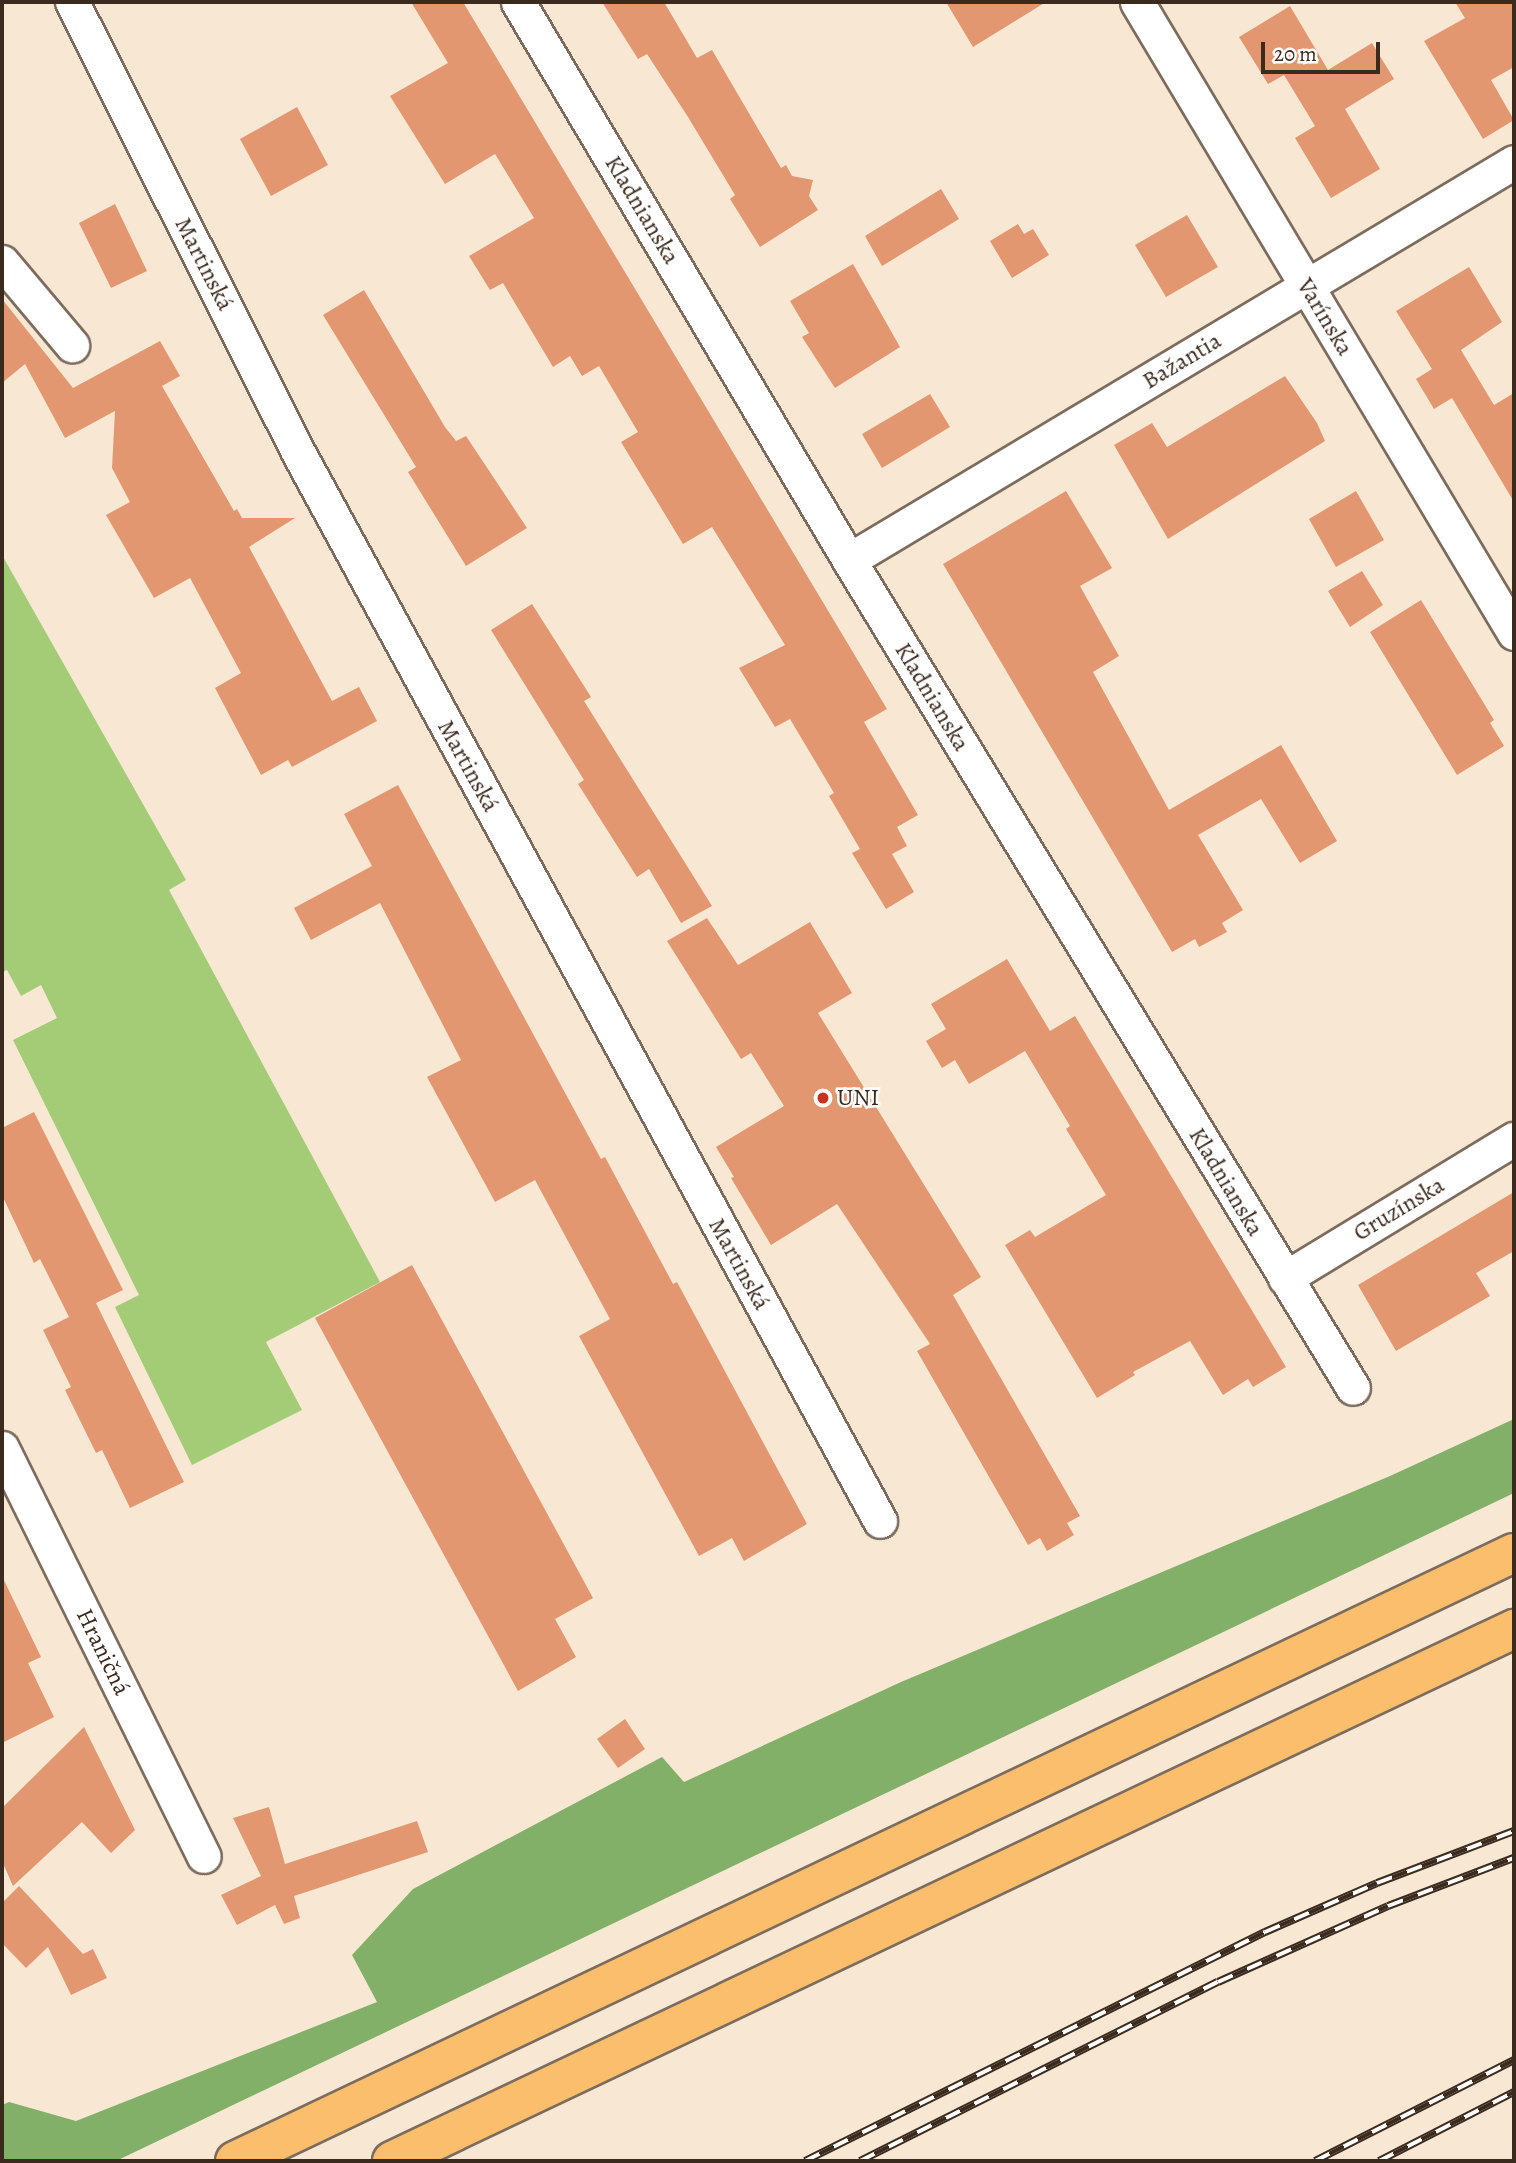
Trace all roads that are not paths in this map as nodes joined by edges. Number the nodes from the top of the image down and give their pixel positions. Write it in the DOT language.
graph roads {
  1 [pos="72,2"];
  2 [pos="518,2"];
  3 [pos="1137,2"];
  4 [pos="1514,162"];
  5 [pos="2,262"];
  6 [pos="1306,286"];
  7 [pos="72,345"];
  8 [pos="849,560"];
  9 [pos="1514,633"];
  10 [pos="1514,1139"];
  11 [pos="1284,1278"];
  12 [pos="1353,1388"];
  13 [pos="2,1448"];
  14 [pos="880,1521"];
  15 [pos="1514,1553"];
  16 [pos="1514,1629"];
  17 [pos="204,1856"];
  18 [pos="235,2161"];
  19 [pos="392,2161"];
  1 -- 14 [label="street, Martinská"];
  2 -- 8 [label="street, Kladnianska"];
  3 -- 6 [label="street, Varínska"];
  4 -- 6 [label="street, Bažantia"];
  5 -- 7 [label="street"];
  6 -- 8 [label="street, Bažantia"];
  6 -- 9 [label="street, Varínska"];
  8 -- 11 [label="street, Kladnianska"];
  10 -- 11 [label="street, Gruzínska"];
  11 -- 12 [label="street, Kladnianska"];
  13 -- 17 [label="street, Hraničná"];
  15 -- 18 [label="highway"];
  16 -- 19 [label="highway"];
}
